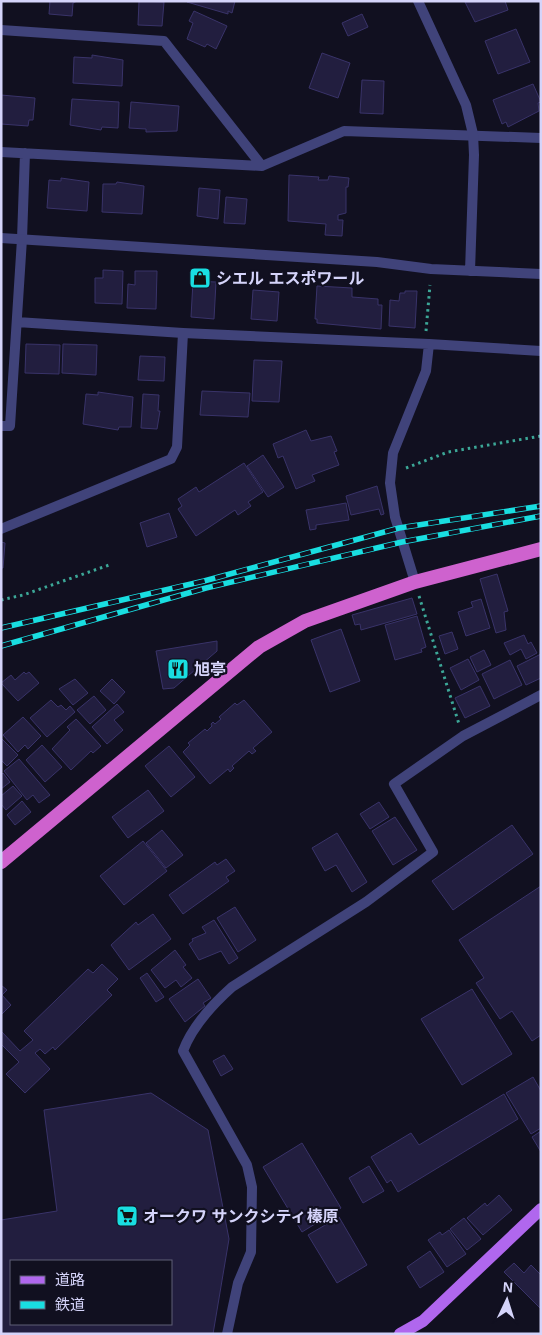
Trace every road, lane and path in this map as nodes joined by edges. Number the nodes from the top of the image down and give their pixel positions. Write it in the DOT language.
graph roads {
  1 [pos="418,1"];
  2 [pos="1,30"];
  3 [pos="473,134"];
  4 [pos="541,138"];
  5 [pos="1,152"];
  6 [pos="25,153"];
  7 [pos="262,166"];
  8 [pos="1,238"];
  9 [pos="22,239"];
  10 [pos="470,271"];
  11 [pos="541,274"];
  12 [pos="430,286"];
  13 [pos="17,322"];
  14 [pos="183,333"];
  15 [pos="429,344"];
  16 [pos="541,351"];
  17 [pos="1,426"];
  18 [pos="541,436"];
  19 [pos="391,473"];
  20 [pos="1,529"];
  21 [pos="541,549"];
  22 [pos="112,564"];
  23 [pos="415,582"];
  24 [pos="1,600"];
  25 [pos="541,695"];
  26 [pos="463,736"];
  27 [pos="1,862"];
  28 [pos="541,1209"];
  29 [pos="227,1334"];
  30 [pos="400,1334"];
  1 -- 3 [label="street"];
  2 -- 7 [label="street"];
  3 -- 4 [label="street"];
  3 -- 7 [label="street"];
  3 -- 10 [label="street"];
  5 -- 6 [label="street"];
  6 -- 7 [label="street"];
  6 -- 9 [label="street"];
  8 -- 9 [label="street"];
  9 -- 10 [label="street"];
  9 -- 13 [label="street"];
  10 -- 11 [label="street"];
  12 -- 15 [label="path"];
  13 -- 14 [label="street"];
  13 -- 17 [label="street"];
  14 -- 15 [label="street"];
  14 -- 20 [label="street"];
  15 -- 16 [label="street"];
  15 -- 19 [label="street"];
  18 -- 19 [label="path"];
  19 -- 23 [label="street"];
  21 -- 23 [label="highway"];
  22 -- 24 [label="path"];
  23 -- 26 [label="path"];
  23 -- 27 [label="highway"];
  25 -- 26 [label="street"];
  26 -- 29 [label="street"];
  28 -- 30 [label="main road"];
}
